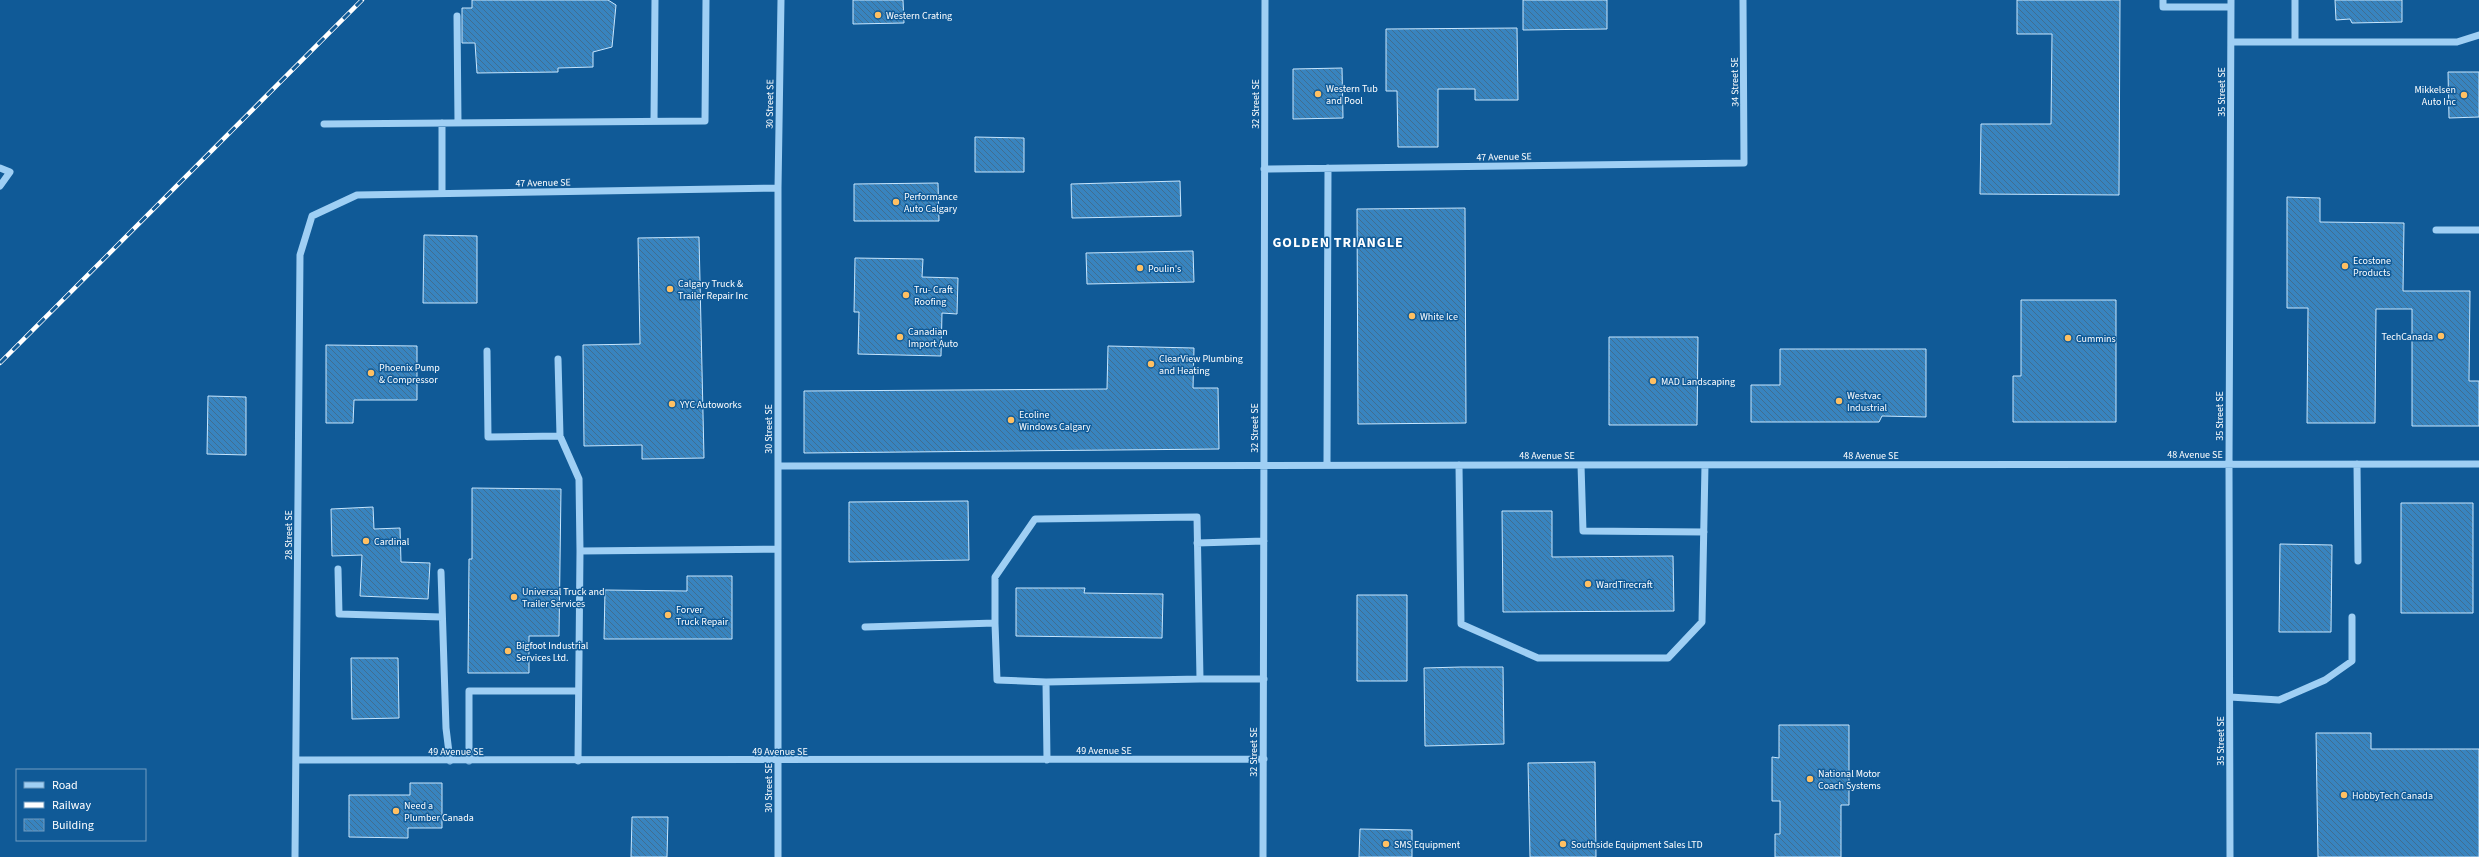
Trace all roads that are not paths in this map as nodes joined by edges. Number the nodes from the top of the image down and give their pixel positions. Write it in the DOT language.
graph roads {
  1 [pos="655,0"];
  2 [pos="706,0"];
  3 [pos="781,0"];
  4 [pos="1265,0"];
  5 [pos="1743,0"];
  6 [pos="2163,0"];
  7 [pos="2295,0"];
  8 [pos="2232,3"];
  9 [pos="457,16"];
  10 [pos="2479,35"];
  11 [pos="2231,42"];
  12 [pos="2295,42"];
  13 [pos="654,121"];
  14 [pos="442,123"];
  15 [pos="458,123"];
  16 [pos="324,124"];
  17 [pos="1744,163"];
  18 [pos="0,168"];
  19 [pos="1328,168"];
  20 [pos="1264,169"];
  21 [pos="0,186"];
  22 [pos="778,188"];
  23 [pos="442,193"];
  24 [pos="312,216"];
  25 [pos="2436,230"];
  26 [pos="2479,230"];
  27 [pos="487,351"];
  28 [pos="558,359"];
  29 [pos="560,436"];
  30 [pos="2229,464"];
  31 [pos="2357,464"];
  32 [pos="2479,464"];
  33 [pos="1264,465"];
  34 [pos="1327,465"];
  35 [pos="1459,465"];
  36 [pos="1581,465"];
  37 [pos="1705,465"];
  38 [pos="778,466"];
  39 [pos="1704,532"];
  40 [pos="1264,541"];
  41 [pos="1197,544"];
  42 [pos="778,549"];
  43 [pos="580,551"];
  44 [pos="2358,561"];
  45 [pos="338,568"];
  46 [pos="440,572"];
  47 [pos="442,617"];
  48 [pos="2352,618"];
  49 [pos="995,623"];
  50 [pos="865,626"];
  51 [pos="1200,679"];
  52 [pos="1264,679"];
  53 [pos="1046,682"];
  54 [pos="578,690"];
  55 [pos="2230,697"];
  56 [pos="1264,759"];
  57 [pos="296,760"];
  58 [pos="1047,760"];
  59 [pos="450,761"];
  60 [pos="469,761"];
  61 [pos="578,761"];
  62 [pos="778,761"];
  63 [pos="295,857"];
  64 [pos="778,857"];
  65 [pos="1263,857"];
  66 [pos="2230,857"];
  1 -- 13 [label="street"];
  2 -- 13 [label="street"];
  3 -- 22 [label="street, 30 Street SE"];
  4 -- 20 [label="street, 32 Street SE"];
  5 -- 17 [label="street, 34 Street SE"];
  6 -- 8 [label="street"];
  7 -- 12 [label="street"];
  8 -- 11 [label="street, 35 Street SE"];
  9 -- 15 [label="street"];
  10 -- 12 [label="street"];
  11 -- 12 [label="street"];
  11 -- 30 [label="street, 35 Street SE"];
  13 -- 15 [label="street"];
  14 -- 15 [label="street"];
  14 -- 16 [label="street"];
  14 -- 23 [label="street"];
  17 -- 19 [label="street, 47 Avenue SE"];
  18 -- 21 [label="street"];
  19 -- 20 [label="street, 47 Avenue SE"];
  19 -- 34 [label="street"];
  20 -- 33 [label="street, 32 Street SE"];
  22 -- 23 [label="street, 47 Avenue SE"];
  22 -- 38 [label="street, 30 Street SE"];
  23 -- 24 [label="street, 47 Avenue SE"];
  24 -- 57 [label="street, 28 Street SE"];
  25 -- 26 [label="street"];
  27 -- 29 [label="street"];
  28 -- 29 [label="street"];
  29 -- 43 [label="street"];
  30 -- 31 [label="street, 48 Avenue SE"];
  30 -- 37 [label="street, 48 Avenue SE"];
  30 -- 55 [label="street, 35 Street SE"];
  31 -- 32 [label="street, 48 Avenue SE"];
  31 -- 44 [label="street"];
  33 -- 34 [label="street, 48 Avenue SE"];
  33 -- 38 [label="street, 48 Avenue SE"];
  33 -- 40 [label="street, 32 Street SE"];
  34 -- 35 [label="street, 48 Avenue SE"];
  35 -- 36 [label="street, 48 Avenue SE"];
  35 -- 39 [label="street"];
  36 -- 37 [label="street, 48 Avenue SE"];
  36 -- 39 [label="street"];
  37 -- 39 [label="street"];
  38 -- 42 [label="street, 30 Street SE"];
  40 -- 41 [label="street"];
  40 -- 52 [label="street, 32 Street SE"];
  41 -- 49 [label="street"];
  41 -- 51 [label="street"];
  42 -- 43 [label="street"];
  42 -- 62 [label="street, 30 Street SE"];
  43 -- 54 [label="street"];
  45 -- 47 [label="street"];
  46 -- 47 [label="street"];
  47 -- 59 [label="street"];
  48 -- 55 [label="street"];
  49 -- 50 [label="street"];
  49 -- 53 [label="street"];
  51 -- 52 [label="street"];
  51 -- 53 [label="street"];
  52 -- 56 [label="street, 32 Street SE"];
  53 -- 58 [label="street"];
  54 -- 60 [label="street"];
  54 -- 61 [label="street"];
  55 -- 66 [label="street, 35 Street SE"];
  56 -- 58 [label="street, 49 Avenue SE"];
  56 -- 65 [label="street, 32 Street SE"];
  57 -- 59 [label="street, 49 Avenue SE"];
  57 -- 63 [label="street, 28 Street SE"];
  58 -- 62 [label="street, 49 Avenue SE"];
  59 -- 60 [label="street, 49 Avenue SE"];
  60 -- 61 [label="street, 49 Avenue SE"];
  61 -- 62 [label="street, 49 Avenue SE"];
  62 -- 64 [label="street, 30 Street SE"];
}
